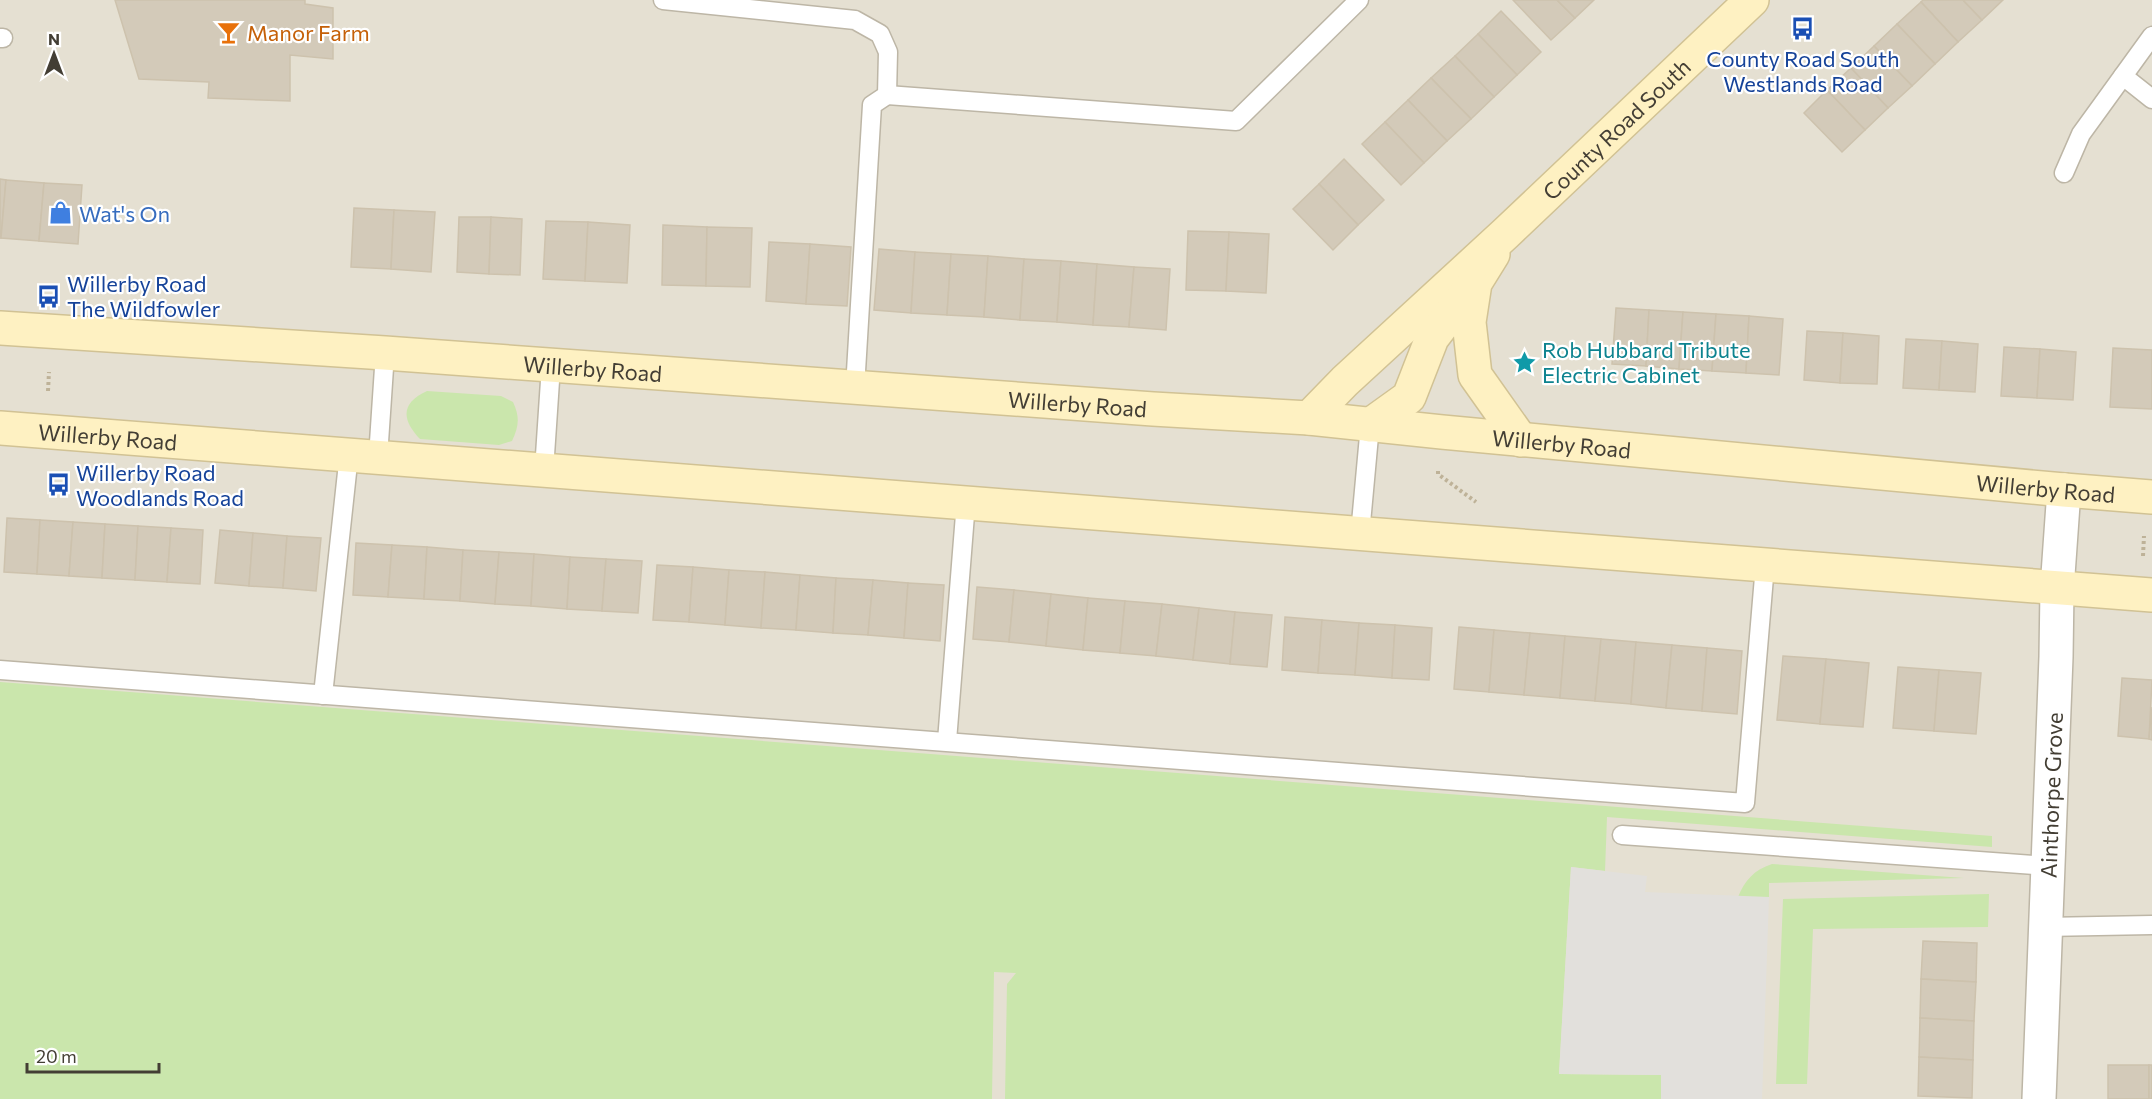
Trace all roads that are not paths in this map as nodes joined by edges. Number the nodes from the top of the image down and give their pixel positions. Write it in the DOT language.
graph roads {
  1 [pos="663,0"];
  2 [pos="1359,0"];
  3 [pos="1752,0"];
  4 [pos="2152,36"];
  5 [pos="2123,76"];
  6 [pos="887,95"];
  7 [pos="2152,99"];
  8 [pos="2064,172"];
  9 [pos="1505,234"];
  10 [pos="1475,283"];
  11 [pos="0,328"];
  12 [pos="385,353"];
  13 [pos="551,366"];
  14 [pos="855,388"];
  15 [pos="1309,418"];
  16 [pos="1370,425"];
  17 [pos="0,428"];
  18 [pos="1521,440"];
  19 [pos="363,456"];
  20 [pos="544,470"];
  21 [pos="2064,490"];
  22 [pos="2148,497"];
  23 [pos="966,502"];
  24 [pos="1360,534"];
  25 [pos="1765,565"];
  26 [pos="2057,589"];
  27 [pos="2147,595"];
  28 [pos="0,670"];
  29 [pos="322,695"];
  30 [pos="947,741"];
  31 [pos="1622,835"];
  32 [pos="2047,866"];
  33 [pos="2152,925"];
  34 [pos="2044,927"];
  35 [pos="2039,1099"];
  1 -- 6 [label="lane"];
  2 -- 6 [label="lane"];
  3 -- 9 [label="street, County Road South"];
  4 -- 5 [label="lane"];
  5 -- 7 [label="lane"];
  5 -- 8 [label="lane"];
  6 -- 14 [label="lane"];
  9 -- 10 [label="street, County Road South"];
  9 -- 15 [label="street, County Road South"];
  10 -- 16 [label="street, County Road South"];
  10 -- 18 [label="street, County Road South"];
  11 -- 12 [label="street, Willerby Road"];
  12 -- 13 [label="street, Willerby Road"];
  12 -- 19 [label="lane"];
  13 -- 14 [label="street, Willerby Road"];
  13 -- 20 [label="lane"];
  14 -- 15 [label="street, Willerby Road"];
  15 -- 16 [label="street, Willerby Road"];
  16 -- 18 [label="street, Willerby Road"];
  16 -- 24 [label="lane"];
  17 -- 19 [label="street, Willerby Road"];
  18 -- 21 [label="street, Willerby Road"];
  19 -- 20 [label="street, Willerby Road"];
  19 -- 29 [label="lane"];
  20 -- 23 [label="street, Willerby Road"];
  21 -- 22 [label="street, Willerby Road"];
  21 -- 26 [label="street, Ainthorpe Grove"];
  23 -- 24 [label="street, Willerby Road"];
  23 -- 30 [label="lane"];
  24 -- 25 [label="street, Willerby Road"];
  25 -- 26 [label="street, Willerby Road"];
  25 -- 30 [label="lane"];
  26 -- 27 [label="street, Willerby Road"];
  26 -- 32 [label="street, Ainthorpe Grove"];
  28 -- 29 [label="lane"];
  29 -- 30 [label="lane"];
  31 -- 32 [label="lane"];
  32 -- 34 [label="street, Ainthorpe Grove"];
  33 -- 34 [label="lane"];
  34 -- 35 [label="street, Ainthorpe Grove"];
}
